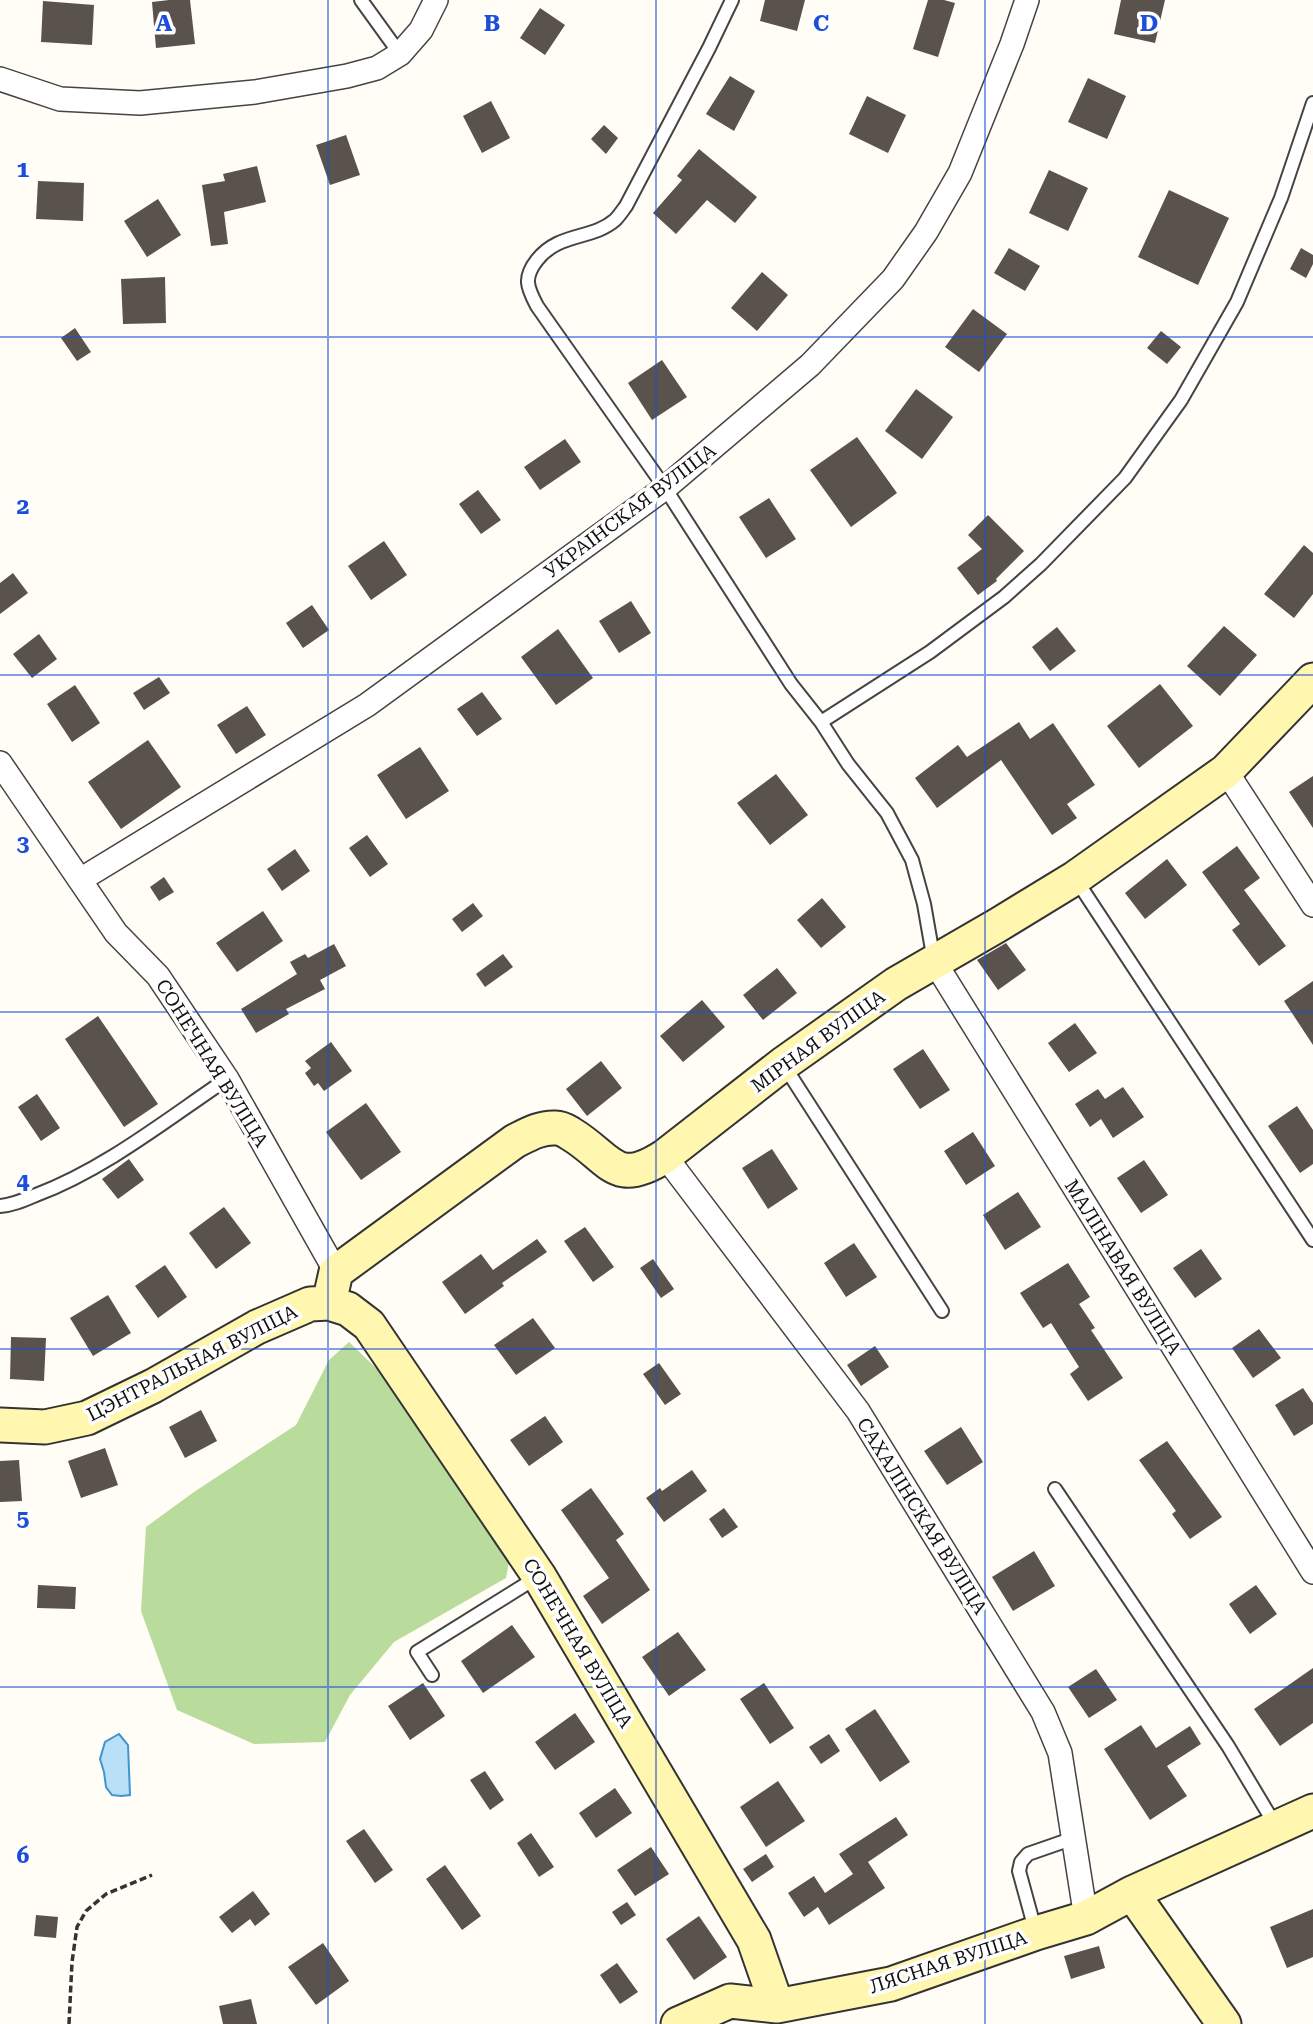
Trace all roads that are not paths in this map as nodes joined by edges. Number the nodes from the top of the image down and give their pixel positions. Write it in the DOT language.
graph roads {
  1 [pos="361,0"];
  2 [pos="436,0"];
  3 [pos="732,0"];
  4 [pos="1027,0"];
  5 [pos="400,54"];
  6 [pos="0,79"];
  7 [pos="1313,103"];
  8 [pos="665,488"];
  9 [pos="1313,680"];
  10 [pos="821,722"];
  11 [pos="0,763"];
  12 [pos="1226,771"];
  13 [pos="1075,878"];
  14 [pos="80,880"];
  15 [pos="1313,905"];
  16 [pos="934,961"];
  17 [pos="783,1064"];
  18 [pos="226,1079"];
  19 [pos="665,1156"];
  20 [pos="0,1206"];
  21 [pos="1313,1240"];
  22 [pos="335,1294"];
  23 [pos="942,1311"];
  24 [pos="0,1425"];
  25 [pos="1055,1489"];
  26 [pos="1313,1572"];
  27 [pos="539,1576"];
  28 [pos="432,1675"];
  29 [pos="1313,1811"];
  30 [pos="1277,1828"];
  31 [pos="1074,1838"];
  32 [pos="1132,1893"];
  33 [pos="1086,1919"];
  34 [pos="1036,1933"];
  35 [pos="777,2006"];
  36 [pos="678,2024"];
  37 [pos="1224,2024"];
  1 -- 5 [label="lane"];
  2 -- 5 [label="street"];
  3 -- 8 [label="lane"];
  4 -- 8 [label="street, УКРАІНСКАЯ ВУЛІЦА"];
  5 -- 6 [label="street"];
  7 -- 10 [label="lane"];
  8 -- 10 [label="lane"];
  8 -- 14 [label="street, УКРАІНСКАЯ ВУЛІЦА"];
  9 -- 12 [label="street, МІРНАЯ ВУЛІЦА"];
  10 -- 16 [label="lane"];
  11 -- 14 [label="street, СОНЕЧНАЯ ВУЛІЦА"];
  12 -- 13 [label="street, МІРНАЯ ВУЛІЦА"];
  12 -- 15 [label="street"];
  13 -- 16 [label="street, МІРНАЯ ВУЛІЦА"];
  13 -- 21 [label="lane"];
  14 -- 18 [label="street, СОНЕЧНАЯ ВУЛІЦА"];
  16 -- 17 [label="street, МІРНАЯ ВУЛІЦА"];
  16 -- 26 [label="street, МАЛІНАВАЯ ВУЛІЦА"];
  17 -- 19 [label="street, МІРНАЯ ВУЛІЦА"];
  17 -- 23 [label="lane"];
  18 -- 20 [label="lane"];
  18 -- 22 [label="street, СОНЕЧНАЯ ВУЛІЦА"];
  19 -- 22 [label="street, МІРНАЯ ВУЛІЦА"];
  19 -- 31 [label="street, САХАЛІНСКАЯ ВУЛІЦА"];
  22 -- 24 [label="street, ЦЭНТРАЛЬНАЯ ВУЛІЦА"];
  22 -- 27 [label="street, СОНЕЧНАЯ ВУЛІЦА"];
  25 -- 30 [label="lane"];
  27 -- 28 [label="lane"];
  27 -- 35 [label="street, СОНЕЧНАЯ ВУЛІЦА"];
  29 -- 30 [label="street, ЛЯСНАЯ ВУЛІЦА"];
  30 -- 32 [label="street, ЛЯСНАЯ ВУЛІЦА"];
  31 -- 33 [label="street, САХАЛІНСКАЯ ВУЛІЦА"];
  31 -- 34 [label="lane"];
  32 -- 33 [label="street, ЛЯСНАЯ ВУЛІЦА"];
  32 -- 37 [label="street"];
  33 -- 34 [label="street, ЛЯСНАЯ ВУЛІЦА"];
  34 -- 35 [label="street, ЛЯСНАЯ ВУЛІЦА"];
  35 -- 36 [label="street, ЛЯСНАЯ ВУЛІЦА"];
}
